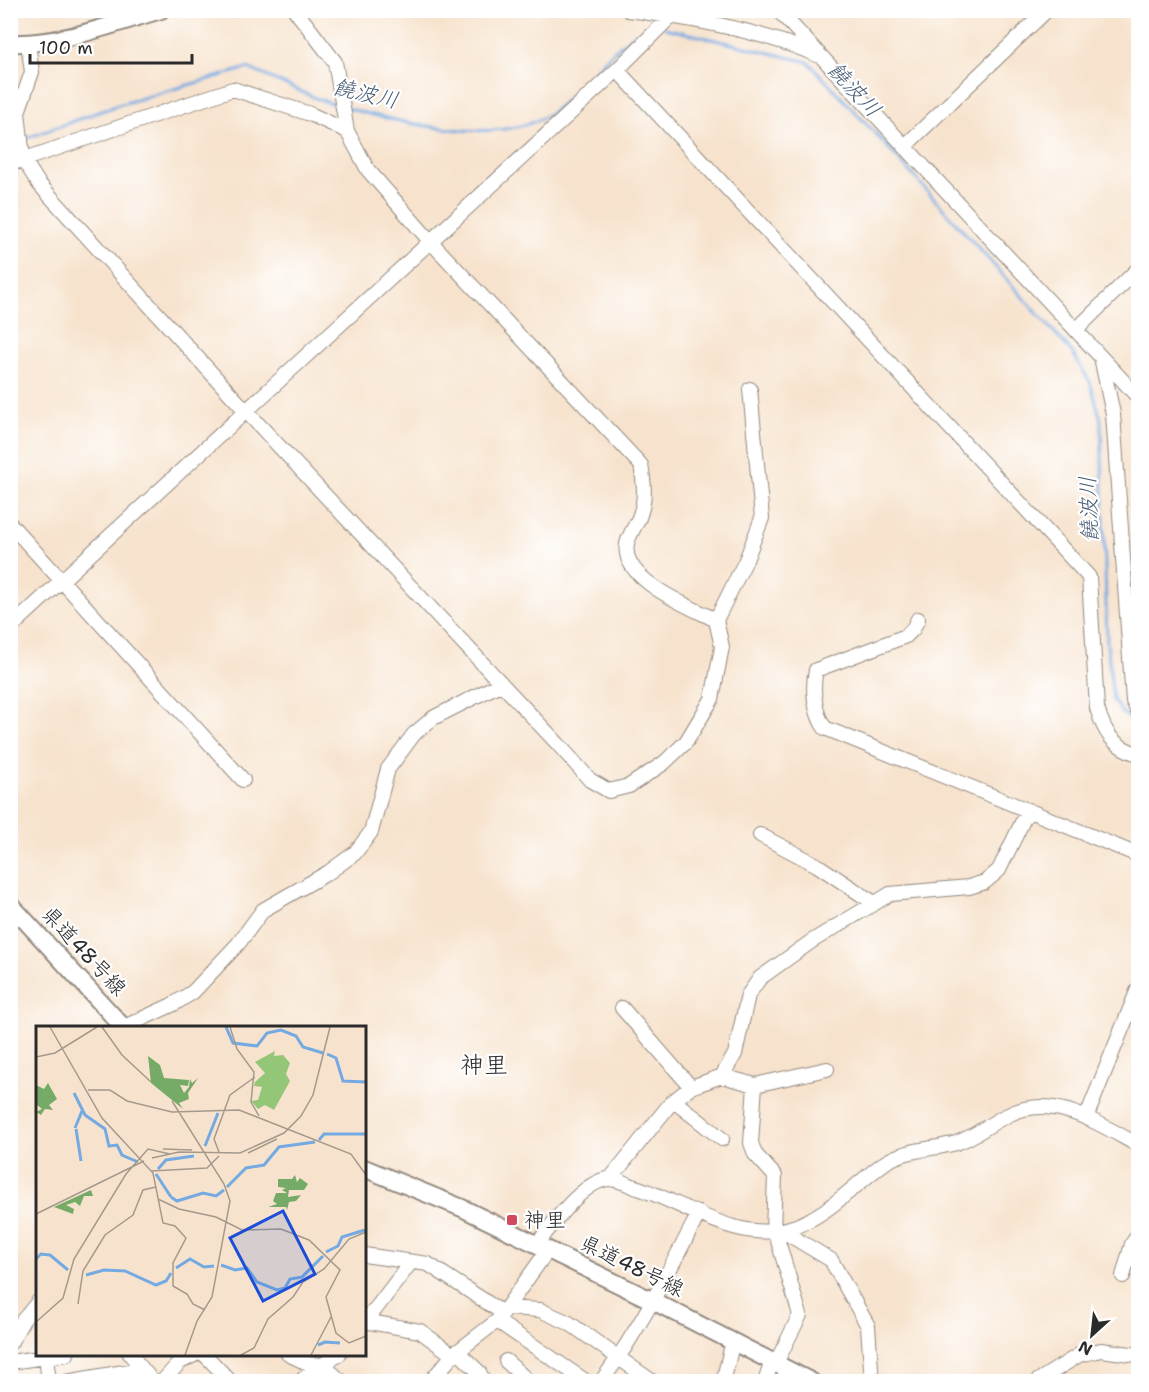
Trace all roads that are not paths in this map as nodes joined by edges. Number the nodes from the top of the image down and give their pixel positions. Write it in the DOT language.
graph roads {
  1 [pos="161,10"];
  2 [pos="295,10"];
  3 [pos="628,10"];
  4 [pos="778,10"];
  5 [pos="1047,10"];
  6 [pos="675,13"];
  7 [pos="10,43"];
  8 [pos="28,44"];
  9 [pos="821,57"];
  10 [pos="617,70"];
  11 [pos="347,131"];
  12 [pos="904,147"];
  13 [pos="17,161"];
  14 [pos="430,241"];
  15 [pos="1138,269"];
  16 [pos="1076,330"];
  17 [pos="1101,357"];
  18 [pos="750,389"];
  19 [pos="1138,397"];
  20 [pos="246,411"];
  21 [pos="10,525"];
  22 [pos="62,579"];
  23 [pos="918,619"];
  24 [pos="716,621"];
  25 [pos="10,628"];
  26 [pos="500,684"];
  27 [pos="1138,712"];
  28 [pos="1138,754"];
  29 [pos="243,780"];
  30 [pos="1028,810"];
  31 [pos="760,835"];
  32 [pos="1138,855"];
  33 [pos="874,903"];
  34 [pos="10,904"];
  35 [pos="1138,989"];
  36 [pos="622,1008"];
  37 [pos="123,1026"];
  38 [pos="126,1026"];
  39 [pos="827,1069"];
  40 [pos="722,1076"];
  41 [pos="755,1085"];
  42 [pos="691,1087"];
  43 [pos="674,1101"];
  44 [pos="1086,1118"];
  45 [pos="722,1139"];
  46 [pos="1138,1145"];
  47 [pos="366,1169"];
  48 [pos="610,1179"];
  49 [pos="699,1213"];
  50 [pos="776,1230"];
  51 [pos="1138,1235"];
  52 [pos="542,1248"];
  53 [pos="366,1255"];
  54 [pos="411,1262"];
  55 [pos="1124,1276"];
  56 [pos="653,1301"];
  57 [pos="36,1304"];
  58 [pos="502,1314"];
  59 [pos="366,1318"];
  60 [pos="366,1320"];
  61 [pos="735,1342"];
  62 [pos="10,1343"];
  63 [pos="455,1353"];
  64 [pos="1138,1354"];
  65 [pos="53,1356"];
  66 [pos="131,1356"];
  67 [pos="192,1356"];
  68 [pos="206,1356"];
  69 [pos="292,1356"];
  70 [pos="336,1356"];
  71 [pos="620,1356"];
  72 [pos="46,1357"];
  73 [pos="506,1361"];
  74 [pos="10,1362"];
  75 [pos="774,1362"];
  76 [pos="323,1365"];
  77 [pos="141,1369"];
  78 [pos="162,1381"];
  79 [pos="49,1382"];
  80 [pos="66,1382"];
  81 [pos="231,1382"];
  82 [pos="300,1382"];
  83 [pos="342,1382"];
  84 [pos="430,1382"];
  85 [pos="484,1382"];
  86 [pos="529,1382"];
  87 [pos="587,1382"];
  88 [pos="601,1382"];
  89 [pos="653,1382"];
  90 [pos="723,1382"];
  91 [pos="765,1382"];
  92 [pos="812,1382"];
  93 [pos="872,1382"];
  94 [pos="1036,1382"];
  1 -- 8 [label="main road"];
  2 -- 11 [label="street"];
  3 -- 6 [label="street"];
  4 -- 9 [label="street"];
  5 -- 12 [label="street"];
  6 -- 9 [label="street"];
  6 -- 10 [label="street"];
  7 -- 8 [label="main road"];
  8 -- 13 [label="street"];
  9 -- 12 [label="street"];
  10 -- 14 [label="street"];
  10 -- 28 [label="street"];
  11 -- 13 [label="street"];
  11 -- 14 [label="street"];
  12 -- 16 [label="street"];
  13 -- 20 [label="street"];
  14 -- 20 [label="street"];
  14 -- 24 [label="street"];
  15 -- 16 [label="street"];
  16 -- 17 [label="street"];
  17 -- 19 [label="street"];
  17 -- 27 [label="street"];
  18 -- 24 [label="street"];
  20 -- 22 [label="street"];
  20 -- 26 [label="street"];
  21 -- 22 [label="street"];
  22 -- 25 [label="street"];
  22 -- 29 [label="street"];
  23 -- 30 [label="street"];
  24 -- 26 [label="street"];
  26 -- 38 [label="street"];
  30 -- 32 [label="street"];
  30 -- 33 [label="street"];
  31 -- 33 [label="street"];
  33 -- 40 [label="street"];
  34 -- 37 [label="main road, 県道48号線"];
  35 -- 44 [label="street"];
  36 -- 42 [label="street"];
  39 -- 41 [label="street"];
  40 -- 41 [label="street"];
  40 -- 42 [label="street"];
  41 -- 50 [label="street"];
  42 -- 43 [label="street"];
  43 -- 45 [label="street"];
  43 -- 48 [label="street"];
  44 -- 46 [label="street"];
  44 -- 50 [label="street"];
  47 -- 52 [label="main road, 県道48号線"];
  48 -- 49 [label="street"];
  48 -- 52 [label="street"];
  49 -- 50 [label="street"];
  49 -- 56 [label="street"];
  50 -- 75 [label="street"];
  50 -- 93 [label="street"];
  51 -- 55 [label="street"];
  52 -- 56 [label="main road, 県道48号線"];
  52 -- 58 [label="street"];
  53 -- 54 [label="street"];
  54 -- 58 [label="street"];
  54 -- 59 [label="street"];
  56 -- 61 [label="main road, 県道48号線"];
  56 -- 71 [label="street"];
  57 -- 62 [label="street"];
  58 -- 63 [label="street"];
  58 -- 71 [label="street"];
  58 -- 87 [label="street"];
  60 -- 63 [label="street"];
  61 -- 75 [label="main road, 県道48号線"];
  61 -- 90 [label="street"];
  63 -- 84 [label="street"];
  63 -- 85 [label="street"];
  64 -- 94 [label="street"];
  65 -- 72 [label="street"];
  66 -- 77 [label="street"];
  67 -- 78 [label="street"];
  68 -- 81 [label="street"];
  69 -- 76 [label="street"];
  70 -- 76 [label="street"];
  71 -- 88 [label="street"];
  71 -- 89 [label="street"];
  72 -- 74 [label="street"];
  72 -- 79 [label="street"];
  73 -- 86 [label="street"];
  75 -- 91 [label="street"];
  75 -- 92 [label="main road, 県道48号線"];
  76 -- 82 [label="street"];
  76 -- 83 [label="street"];
  77 -- 78 [label="street"];
  77 -- 80 [label="street"];
}
